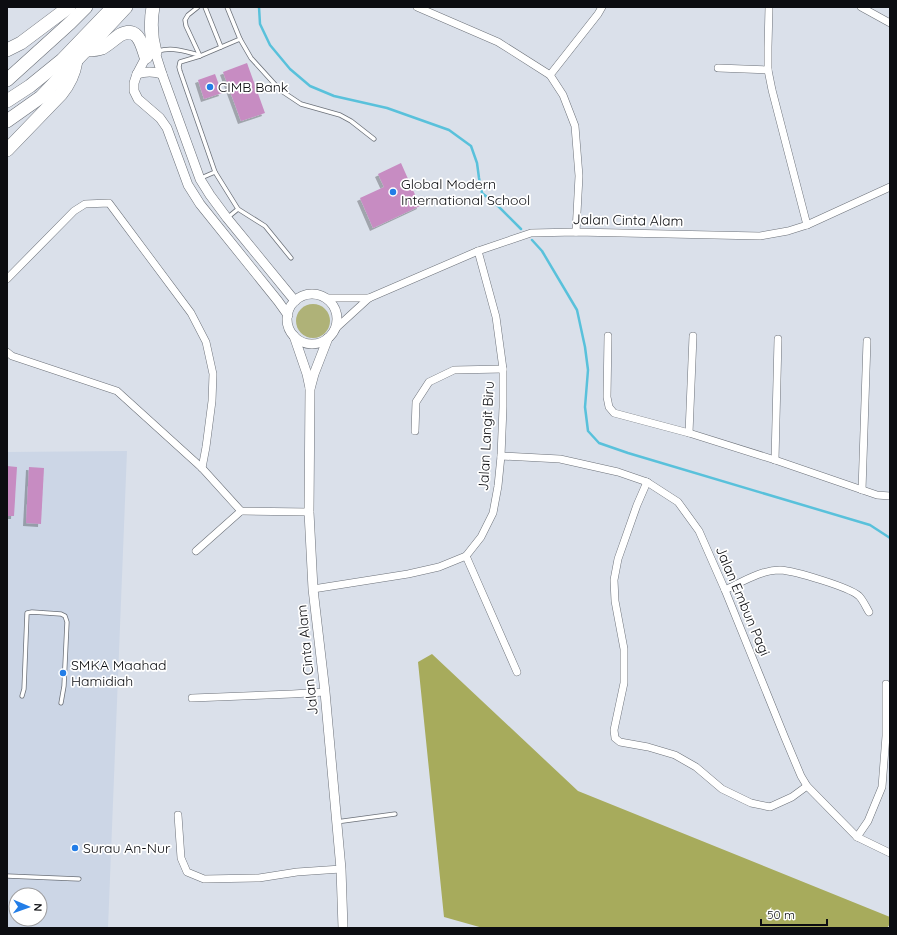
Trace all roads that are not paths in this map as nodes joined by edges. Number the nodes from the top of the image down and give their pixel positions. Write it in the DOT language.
graph roads {
  1 [pos="69,7"];
  2 [pos="86,7"];
  3 [pos="112,7"];
  4 [pos="126,7"];
  5 [pos="153,7"];
  6 [pos="198,7"];
  7 [pos="205,7"];
  8 [pos="227,7"];
  9 [pos="417,7"];
  10 [pos="602,7"];
  11 [pos="769,7"];
  12 [pos="861,7"];
  13 [pos="890,23"];
  14 [pos="240,39"];
  15 [pos="220,47"];
  16 [pos="7,50"];
  17 [pos="82,55"];
  18 [pos="150,55"];
  19 [pos="200,56"];
  20 [pos="718,68"];
  21 [pos="768,70"];
  22 [pos="137,74"];
  23 [pos="162,74"];
  24 [pos="550,75"];
  25 [pos="7,80"];
  26 [pos="7,101"];
  27 [pos="7,121"];
  28 [pos="374,139"];
  29 [pos="7,150"];
  30 [pos="215,172"];
  31 [pos="200,178"];
  32 [pos="890,187"];
  33 [pos="238,209"];
  34 [pos="227,218"];
  35 [pos="807,226"];
  36 [pos="576,232"];
  37 [pos="478,250"];
  38 [pos="291,258"];
  39 [pos="7,279"];
  40 [pos="324,298"];
  41 [pos="369,298"];
  42 [pos="295,300"];
  43 [pos="288,315"];
  44 [pos="334,330"];
  45 [pos="294,336"];
  46 [pos="608,336"];
  47 [pos="693,336"];
  48 [pos="328,338"];
  49 [pos="778,339"];
  50 [pos="867,341"];
  51 [pos="7,352"];
  52 [pos="503,369"];
  53 [pos="310,389"];
  54 [pos="415,432"];
  55 [pos="689,433"];
  56 [pos="501,456"];
  57 [pos="775,460"];
  58 [pos="202,468"];
  59 [pos="647,482"];
  60 [pos="862,490"];
  61 [pos="890,496"];
  62 [pos="241,511"];
  63 [pos="309,512"];
  64 [pos="196,551"];
  65 [pos="466,556"];
  66 [pos="313,589"];
  67 [pos="725,590"];
  68 [pos="869,612"];
  69 [pos="517,672"];
  70 [pos="886,684"];
  71 [pos="325,692"];
  72 [pos="22,696"];
  73 [pos="192,698"];
  74 [pos="61,703"];
  75 [pos="807,786"];
  76 [pos="395,814"];
  77 [pos="178,815"];
  78 [pos="336,822"];
  79 [pos="857,838"];
  80 [pos="890,853"];
  81 [pos="341,869"];
  82 [pos="7,876"];
  83 [pos="79,879"];
  84 [pos="343,928"];
  1 -- 16 [label="highway"];
  2 -- 25 [label="highway"];
  3 -- 26 [label="highway"];
  4 -- 17 [label="highway"];
  5 -- 18 [label="highway"];
  6 -- 19 [label="lane"];
  7 -- 15 [label="lane"];
  8 -- 14 [label="lane"];
  9 -- 24 [label="street"];
  10 -- 24 [label="street"];
  11 -- 21 [label="street"];
  12 -- 13 [label="street"];
  14 -- 15 [label="lane"];
  14 -- 28 [label="lane"];
  15 -- 19 [label="lane"];
  17 -- 18 [label="highway"];
  17 -- 27 [label="highway"];
  17 -- 29 [label="highway"];
  18 -- 19 [label="lane"];
  18 -- 22 [label="street"];
  18 -- 23 [label="street"];
  19 -- 30 [label="lane"];
  20 -- 21 [label="street"];
  21 -- 35 [label="street"];
  22 -- 23 [label="street"];
  22 -- 43 [label="street"];
  23 -- 31 [label="street"];
  24 -- 36 [label="street"];
  30 -- 31 [label="lane"];
  30 -- 33 [label="lane"];
  31 -- 34 [label="street"];
  32 -- 35 [label="street, Jalan Cinta Alam"];
  33 -- 34 [label="lane"];
  33 -- 38 [label="lane"];
  34 -- 42 [label="street"];
  35 -- 36 [label="street, Jalan Cinta Alam"];
  36 -- 37 [label="street, Jalan Cinta Alam"];
  37 -- 41 [label="street, Jalan Cinta Alam"];
  37 -- 52 [label="street, Jalan Langit Biru"];
  39 -- 58 [label="street"];
  40 -- 41 [label="street, Jalan Cinta Alam"];
  40 -- 42 [label="street"];
  40 -- 44 [label="street"];
  41 -- 44 [label="street, Jalan Cinta Alam"];
  42 -- 43 [label="street"];
  43 -- 45 [label="street"];
  44 -- 48 [label="street"];
  45 -- 48 [label="street"];
  45 -- 53 [label="street, Jalan Cinta Alam"];
  46 -- 55 [label="street"];
  47 -- 55 [label="street"];
  48 -- 53 [label="street, Jalan Cinta Alam"];
  49 -- 57 [label="street"];
  50 -- 60 [label="street"];
  51 -- 58 [label="street"];
  52 -- 54 [label="street"];
  52 -- 56 [label="street, Jalan Langit Biru"];
  53 -- 63 [label="street, Jalan Cinta Alam"];
  55 -- 57 [label="street"];
  56 -- 59 [label="street, Jalan Embun Pagi"];
  56 -- 65 [label="street, Jalan Langit Biru"];
  57 -- 60 [label="street"];
  58 -- 62 [label="street"];
  59 -- 67 [label="street, Jalan Embun Pagi"];
  59 -- 75 [label="street"];
  60 -- 61 [label="street"];
  62 -- 63 [label="street"];
  62 -- 64 [label="street"];
  63 -- 66 [label="street, Jalan Cinta Alam"];
  65 -- 66 [label="street, Jalan Langit Biru"];
  65 -- 69 [label="street"];
  66 -- 71 [label="street, Jalan Cinta Alam"];
  67 -- 68 [label="street"];
  67 -- 75 [label="street, Jalan Embun Pagi"];
  70 -- 79 [label="street"];
  71 -- 73 [label="street"];
  71 -- 78 [label="street, Jalan Cinta Alam"];
  72 -- 74 [label="lane"];
  75 -- 79 [label="street, Jalan Embun Pagi"];
  76 -- 78 [label="lane"];
  77 -- 81 [label="street"];
  78 -- 81 [label="street, Jalan Cinta Alam"];
  79 -- 80 [label="street, Jalan Embun Pagi"];
  81 -- 84 [label="street, Jalan Cinta Alam"];
  82 -- 83 [label="lane"];
}
